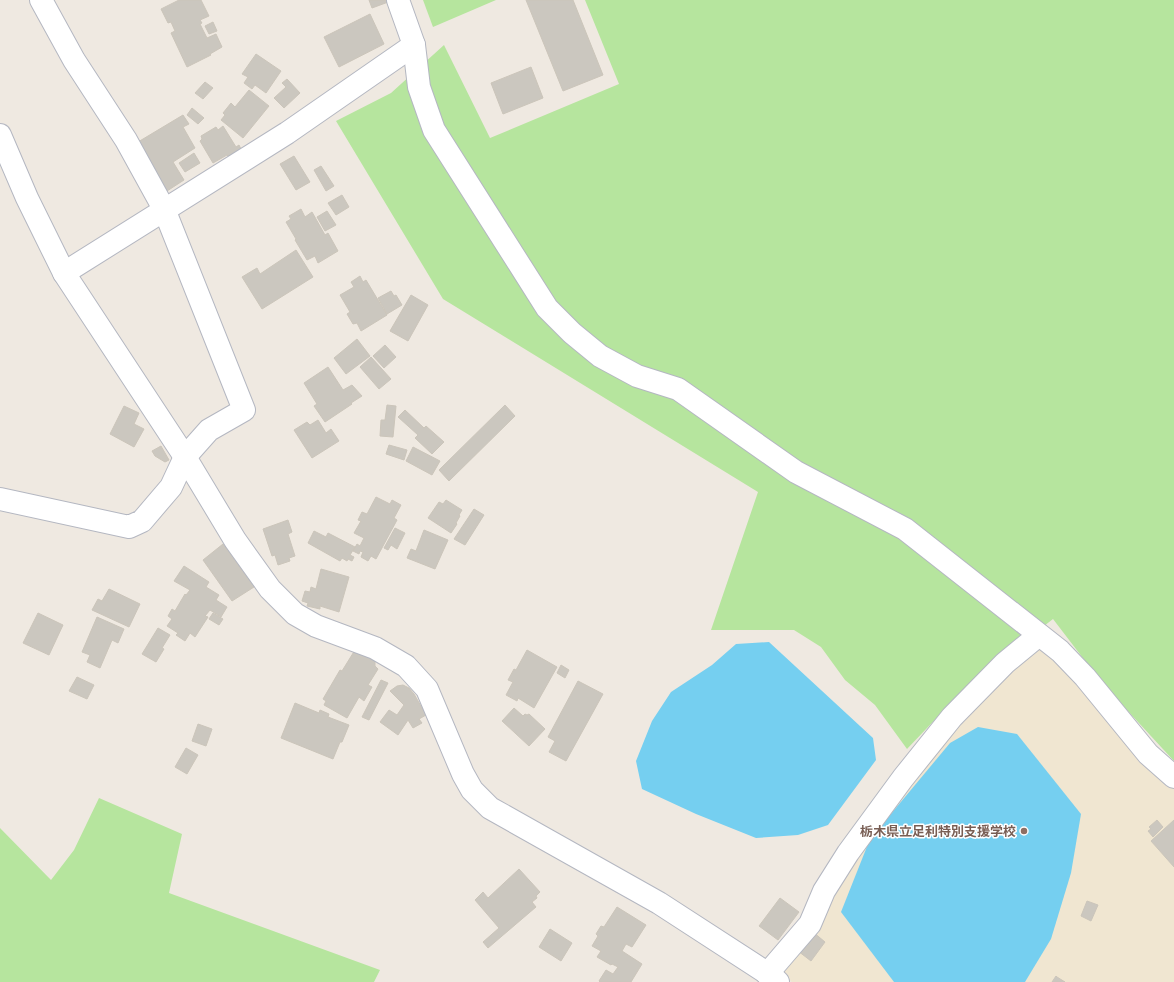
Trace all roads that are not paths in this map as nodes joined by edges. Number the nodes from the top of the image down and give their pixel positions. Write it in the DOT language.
graph roads {
  1 [pos="41,0"];
  2 [pos="398,0"];
  3 [pos="414,45"];
  4 [pos="0,135"];
  5 [pos="164,209"];
  6 [pos="64,273"];
  7 [pos="185,457"];
  8 [pos="0,499"];
  9 [pos="1039,635"];
  10 [pos="1174,778"];
  11 [pos="773,978"];
  1 -- 5 [label="street"];
  2 -- 3 [label="street"];
  3 -- 5 [label="street"];
  3 -- 9 [label="street"];
  4 -- 6 [label="street"];
  5 -- 6 [label="street"];
  5 -- 7 [label="street"];
  6 -- 7 [label="street"];
  7 -- 8 [label="street"];
  7 -- 11 [label="street"];
  9 -- 10 [label="street"];
  9 -- 11 [label="street"];
}
